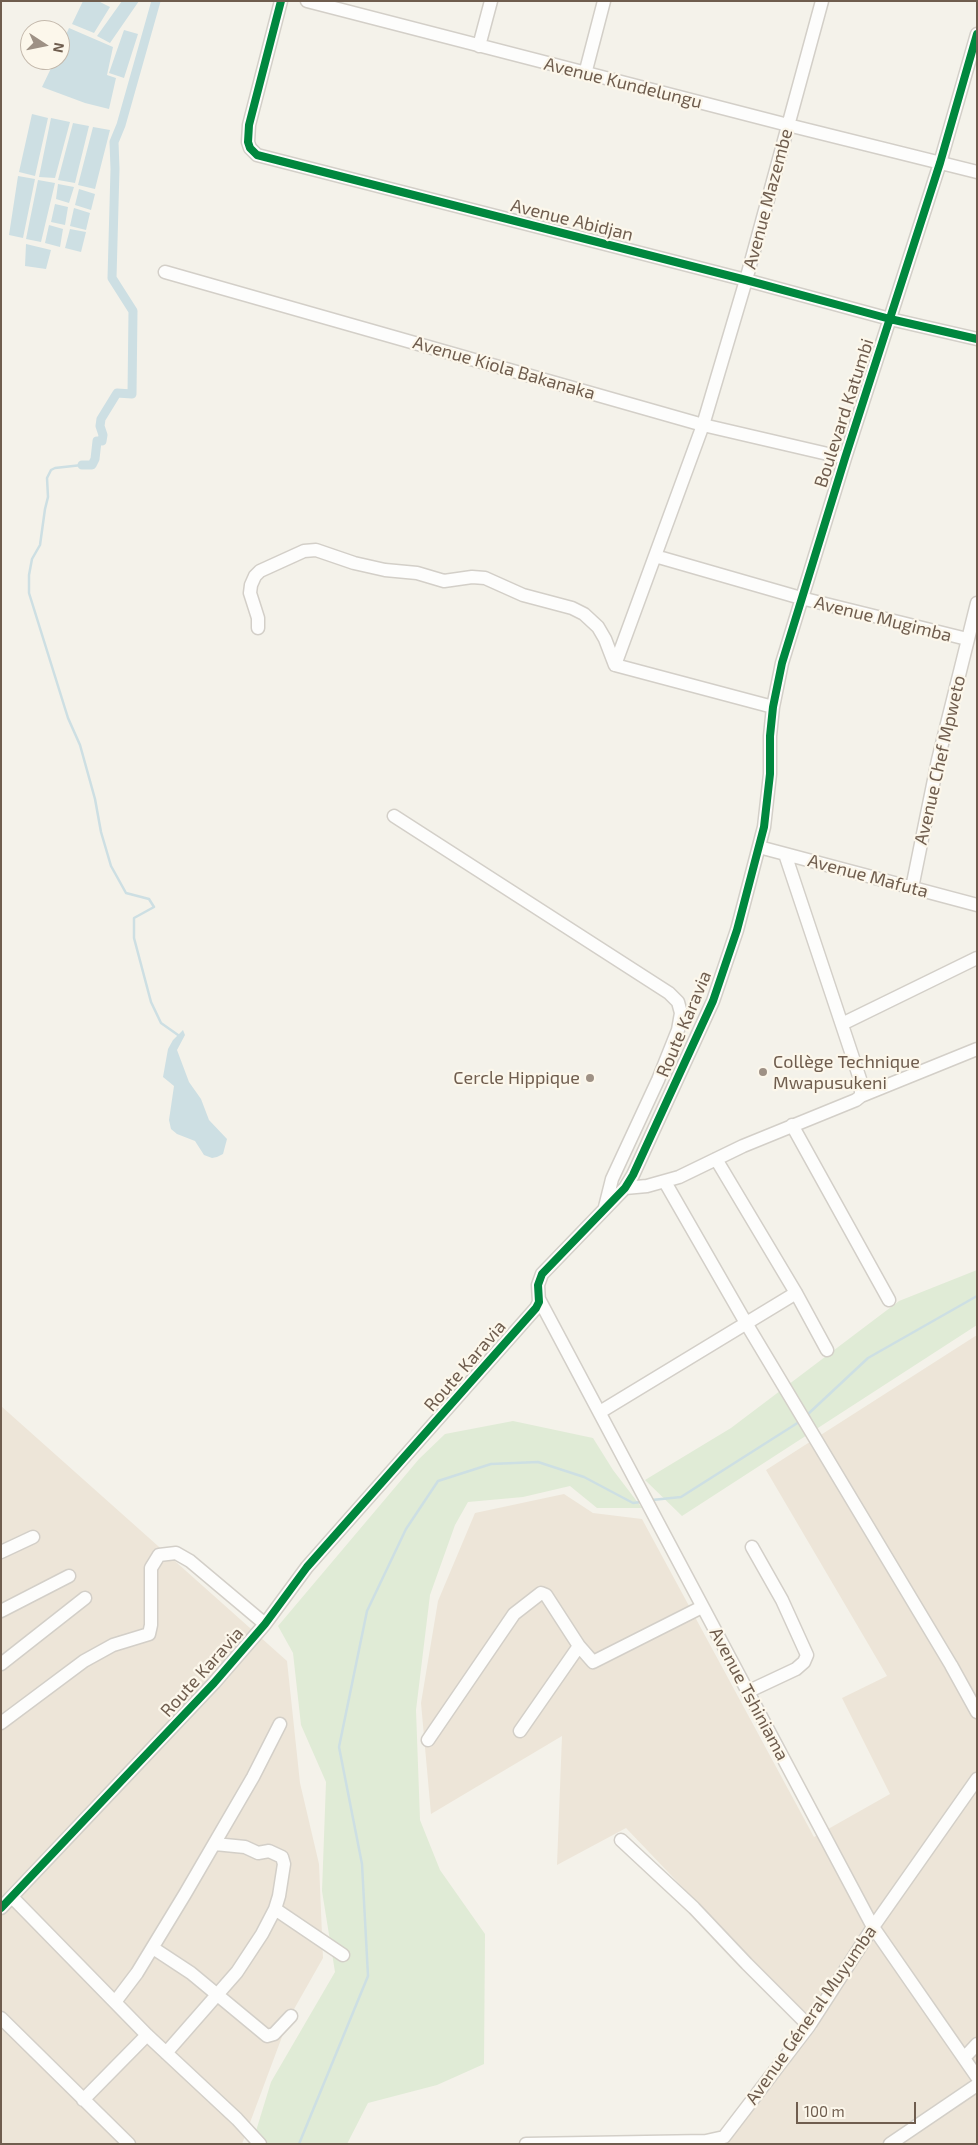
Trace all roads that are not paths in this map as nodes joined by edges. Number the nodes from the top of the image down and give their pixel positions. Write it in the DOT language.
graph roads {
  1 [pos="281,1"];
  2 [pos="306,1"];
  3 [pos="491,1"];
  4 [pos="604,1"];
  5 [pos="822,1"];
  6 [pos="977,34"];
  7 [pos="479,46"];
  8 [pos="585,74"];
  9 [pos="788,125"];
  10 [pos="940,163"];
  11 [pos="977,172"];
  12 [pos="165,272"];
  13 [pos="746,280"];
  14 [pos="890,319"];
  15 [pos="977,339"];
  16 [pos="703,425"];
  17 [pos="845,458"];
  18 [pos="655,556"];
  19 [pos="800,598"];
  20 [pos="977,603"];
  21 [pos="258,628"];
  22 [pos="971,631"];
  23 [pos="615,665"];
  24 [pos="773,708"];
  25 [pos="770,747"];
  26 [pos="394,816"];
  27 [pos="759,847"];
  28 [pos="786,854"];
  29 [pos="912,888"];
  30 [pos="977,905"];
  31 [pos="977,958"];
  32 [pos="842,1024"];
  33 [pos="977,1049"];
  34 [pos="861,1096"];
  35 [pos="792,1125"];
  36 [pos="716,1159"];
  37 [pos="665,1182"];
  38 [pos="624,1188"];
  39 [pos="605,1208"];
  40 [pos="796,1293"];
  41 [pos="539,1299"];
  42 [pos="889,1300"];
  43 [pos="529,1316"];
  44 [pos="548,1316"];
  45 [pos="746,1323"];
  46 [pos="827,1350"];
  47 [pos="600,1412"];
  48 [pos="33,1537"];
  49 [pos="752,1548"];
  50 [pos="1,1552"];
  51 [pos="69,1576"];
  52 [pos="86,1598"];
  53 [pos="702,1607"];
  54 [pos="1,1611"];
  55 [pos="265,1624"];
  56 [pos="579,1646"];
  57 [pos="1,1664"];
  58 [pos="747,1692"];
  59 [pos="977,1712"];
  60 [pos="1,1723"];
  61 [pos="280,1724"];
  62 [pos="520,1731"];
  63 [pos="428,1740"];
  64 [pos="977,1779"];
  65 [pos="621,1840"];
  66 [pos="215,1844"];
  67 [pos="12,1897"];
  68 [pos="1,1908"];
  69 [pos="275,1909"];
  70 [pos="873,1927"];
  71 [pos="153,1948"];
  72 [pos="342,1955"];
  73 [pos="217,1994"];
  74 [pos="115,2002"];
  75 [pos="291,2016"];
  76 [pos="1,2018"];
  77 [pos="809,2026"];
  78 [pos="147,2035"];
  79 [pos="977,2044"];
  80 [pos="166,2053"];
  81 [pos="964,2058"];
  82 [pos="977,2077"];
  83 [pos="977,2084"];
  84 [pos="83,2100"];
  85 [pos="722,2141"];
  86 [pos="597,2143"];
  87 [pos="128,2144"];
  88 [pos="260,2144"];
  89 [pos="526,2144"];
  90 [pos="890,2144"];
  1 -- 13 [label="street, Avenue Abidjan"];
  2 -- 7 [label="street, Avenue Kundelungu"];
  3 -- 7 [label="street"];
  4 -- 8 [label="street"];
  5 -- 9 [label="street, Avenue Mazembe"];
  6 -- 10 [label="street, Boulevard Katumbi"];
  7 -- 8 [label="street, Avenue Kundelungu"];
  8 -- 9 [label="street, Avenue Kundelungu"];
  9 -- 10 [label="street, Avenue Kundelungu"];
  9 -- 13 [label="street, Avenue Mazembe"];
  10 -- 11 [label="street, Avenue Kundelungu"];
  10 -- 14 [label="street, Boulevard Katumbi"];
  12 -- 16 [label="street, Avenue Kiola Bakanaka"];
  13 -- 14 [label="street, Avenue Abidjan"];
  13 -- 16 [label="street, Avenue Mazembe"];
  14 -- 15 [label="street, Avenue Abidjan"];
  14 -- 17 [label="street, Boulevard Katumbi"];
  16 -- 17 [label="street, Avenue Kiola Bakanaka"];
  16 -- 18 [label="street, Avenue Mazembe"];
  17 -- 19 [label="street, Boulevard Katumbi"];
  18 -- 19 [label="street, Avenue Mugimba"];
  18 -- 23 [label="street, Avenue Mazembe"];
  19 -- 22 [label="street, Avenue Mugimba"];
  19 -- 24 [label="street, Boulevard Katumbi"];
  20 -- 22 [label="street, Avenue Chef Mpweto"];
  21 -- 23 [label="street"];
  22 -- 29 [label="street, Avenue Chef Mpweto"];
  23 -- 24 [label="street"];
  24 -- 25 [label="street, Boulevard Katumbi"];
  25 -- 27 [label="street, Route Karavia"];
  26 -- 39 [label="street"];
  27 -- 28 [label="street, Avenue Mafuta"];
  27 -- 38 [label="street, Route Karavia"];
  28 -- 29 [label="street, Avenue Mafuta"];
  28 -- 32 [label="street"];
  29 -- 30 [label="street, Avenue Mafuta"];
  31 -- 32 [label="street"];
  32 -- 34 [label="street"];
  33 -- 34 [label="street"];
  34 -- 35 [label="street"];
  35 -- 36 [label="street"];
  35 -- 42 [label="street"];
  36 -- 37 [label="street"];
  36 -- 40 [label="street"];
  37 -- 38 [label="street"];
  37 -- 45 [label="street"];
  38 -- 39 [label="street, Route Karavia"];
  39 -- 41 [label="street, Route Karavia"];
  40 -- 45 [label="street"];
  40 -- 46 [label="street"];
  41 -- 43 [label="street, Route Karavia"];
  41 -- 44 [label="street, Avenue Tshiniama"];
  43 -- 44 [label="street"];
  43 -- 55 [label="street, Route Karavia"];
  44 -- 47 [label="street, Avenue Tshiniama"];
  45 -- 47 [label="street"];
  45 -- 59 [label="street"];
  47 -- 53 [label="street, Avenue Tshiniama"];
  48 -- 50 [label="street"];
  49 -- 58 [label="street"];
  51 -- 54 [label="street"];
  52 -- 57 [label="street"];
  53 -- 56 [label="street"];
  53 -- 58 [label="street, Avenue Tshiniama"];
  55 -- 60 [label="street"];
  55 -- 67 [label="street, Route Karavia"];
  56 -- 62 [label="street"];
  56 -- 63 [label="street"];
  58 -- 70 [label="street, Avenue Tshiniama"];
  61 -- 66 [label="street"];
  64 -- 70 [label="street, Avenue Géneral Muyumba"];
  65 -- 77 [label="street"];
  66 -- 69 [label="street"];
  66 -- 71 [label="street"];
  67 -- 68 [label="street, Route Karavia"];
  67 -- 74 [label="street"];
  69 -- 72 [label="street"];
  69 -- 73 [label="street"];
  70 -- 77 [label="street, Avenue Géneral Muyumba"];
  70 -- 81 [label="street, Avenue Tshiniama"];
  71 -- 73 [label="street"];
  71 -- 74 [label="street"];
  73 -- 75 [label="street"];
  73 -- 80 [label="street"];
  74 -- 78 [label="street"];
  76 -- 84 [label="street"];
  77 -- 85 [label="street, Avenue Géneral Muyumba"];
  78 -- 80 [label="street"];
  78 -- 84 [label="street"];
  79 -- 81 [label="street"];
  80 -- 88 [label="street"];
  81 -- 82 [label="street, Avenue Tshiniama"];
  83 -- 90 [label="street"];
  84 -- 87 [label="street"];
  85 -- 86 [label="street, Avenue Géneral Muyumba"];
  86 -- 89 [label="street, Avenue Géneral Muyumba"];
}
